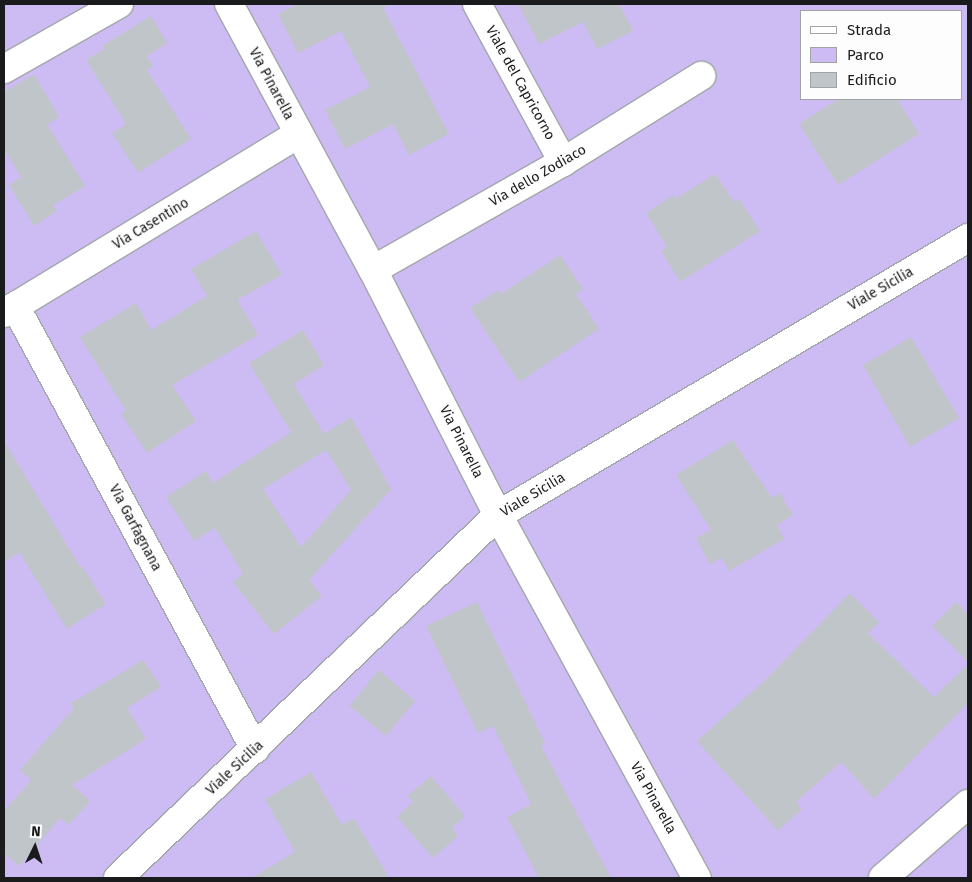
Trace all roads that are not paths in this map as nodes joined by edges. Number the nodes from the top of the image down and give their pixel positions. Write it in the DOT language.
graph roads {
  1 [pos="119,4"];
  2 [pos="229,4"];
  3 [pos="477,4"];
  4 [pos="4,69"];
  5 [pos="701,76"];
  6 [pos="298,134"];
  7 [pos="563,162"];
  8 [pos="968,238"];
  9 [pos="373,270"];
  10 [pos="10,310"];
  11 [pos="498,515"];
  12 [pos="255,750"];
  13 [pos="968,804"];
  14 [pos="118,878"];
  15 [pos="697,878"];
  16 [pos="883,878"];
  1 -- 4 [label="street"];
  2 -- 6 [label="street, Via Pinarella"];
  3 -- 7 [label="street, Viale del Capricorno"];
  5 -- 7 [label="street, Via dello Zodiaco"];
  6 -- 9 [label="street, Via Pinarella"];
  6 -- 10 [label="street, Via Casentino"];
  7 -- 9 [label="street, Via dello Zodiaco"];
  8 -- 11 [label="street, Viale Sicilia"];
  9 -- 11 [label="street, Via Pinarella"];
  10 -- 12 [label="street, Via Garfagnana"];
  11 -- 12 [label="street, Viale Sicilia"];
  11 -- 15 [label="street, Via Pinarella"];
  12 -- 14 [label="street, Viale Sicilia"];
  13 -- 16 [label="street"];
}
